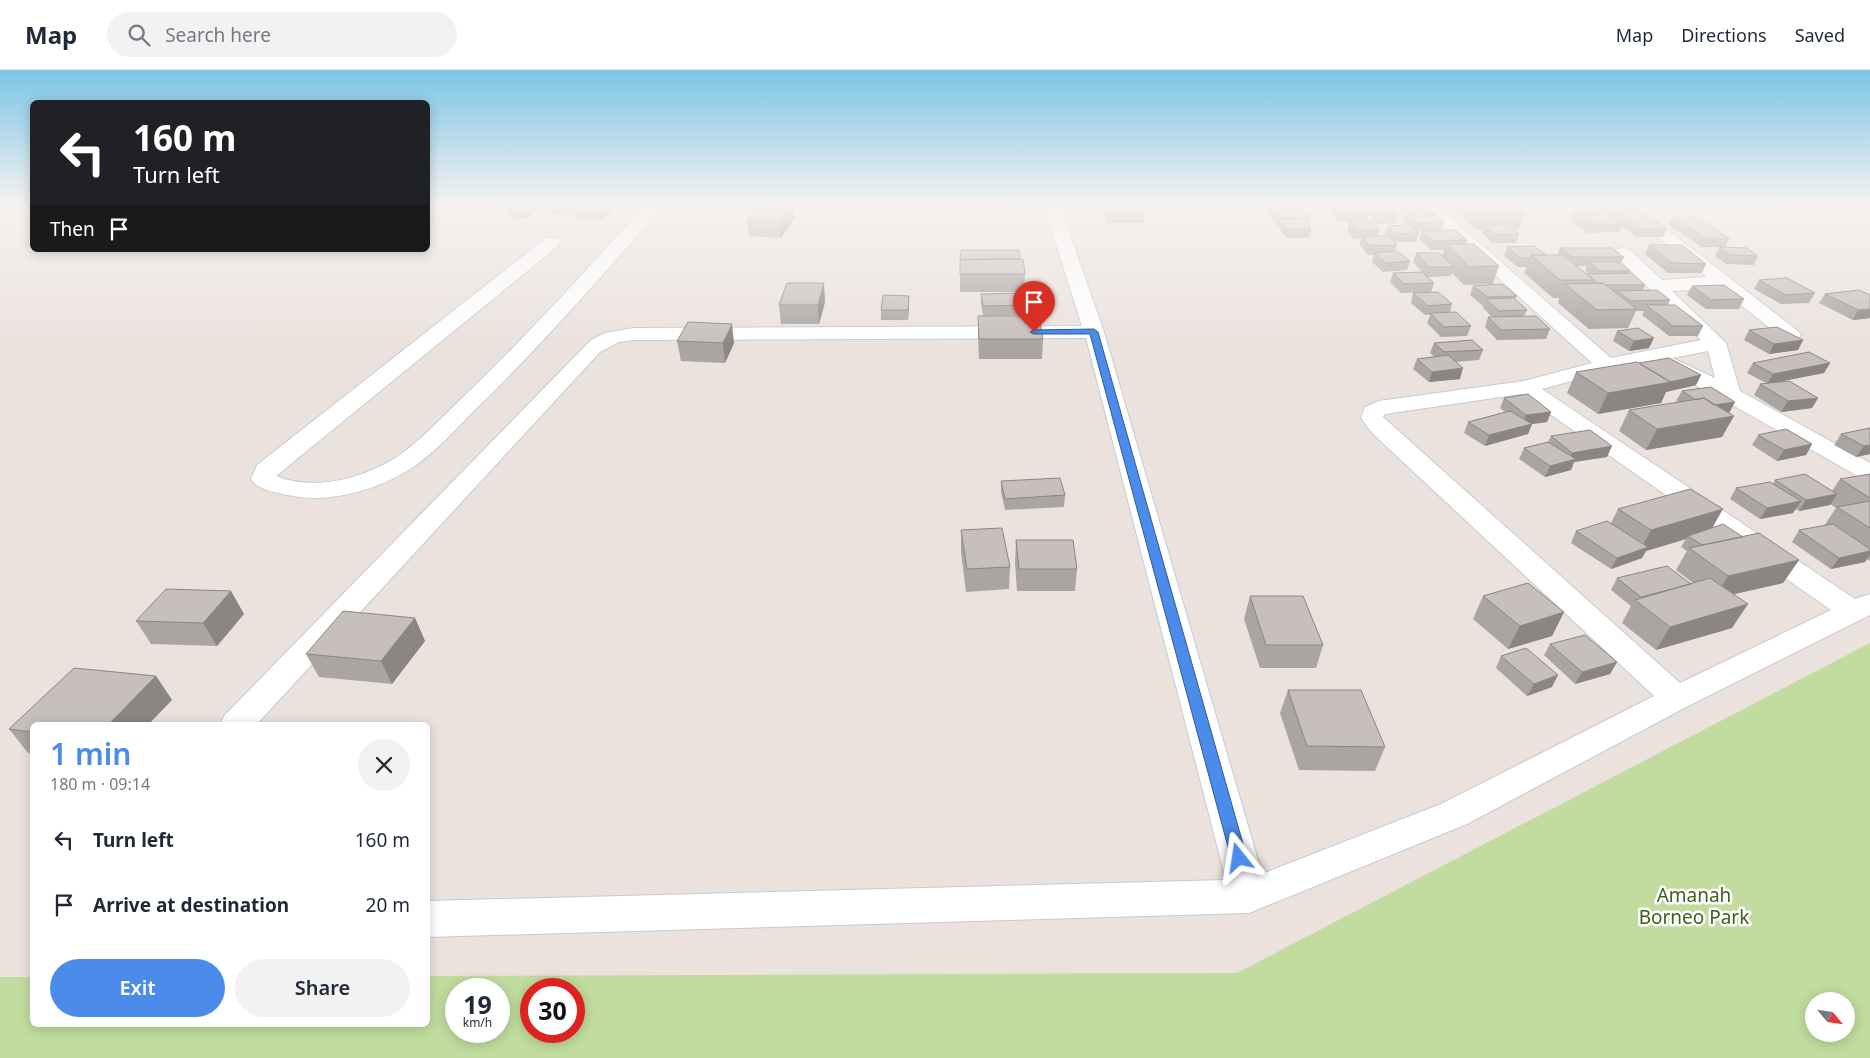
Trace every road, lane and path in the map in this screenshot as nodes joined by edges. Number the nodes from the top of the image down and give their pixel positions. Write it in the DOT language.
graph roads {
  1 [pos="539,252"];
  2 [pos="612,252"];
  3 [pos="1067,252"];
  4 [pos="1479,252"];
  5 [pos="1685,252"];
  6 [pos="1623,253"];
  7 [pos="1722,282"];
  8 [pos="1657,286"];
  9 [pos="1094,332"];
  10 [pos="1791,335"];
  11 [pos="1716,343"];
  12 [pos="1652,356"];
  13 [pos="1608,365"];
  14 [pos="1525,387"];
  15 [pos="1730,394"];
  16 [pos="1870,473"];
  17 [pos="1862,607"];
  18 [pos="1678,698"];
  19 [pos="239,722"];
  20 [pos="1249,896"];
  21 [pos="430,919"];
  1 -- 2 [label="street"];
  3 -- 9 [label="street"];
  4 -- 13 [label="street"];
  5 -- 7 [label="street"];
  6 -- 8 [label="street"];
  7 -- 8 [label="street"];
  7 -- 10 [label="street"];
  8 -- 11 [label="street"];
  9 -- 19 [label="street"];
  9 -- 20 [label="street"];
  11 -- 12 [label="street"];
  11 -- 15 [label="street"];
  12 -- 13 [label="street"];
  12 -- 15 [label="street"];
  13 -- 14 [label="street"];
  14 -- 17 [label="street"];
  14 -- 18 [label="street"];
  15 -- 16 [label="street"];
  17 -- 18 [label="street"];
  18 -- 20 [label="street"];
  20 -- 21 [label="street"];
}
